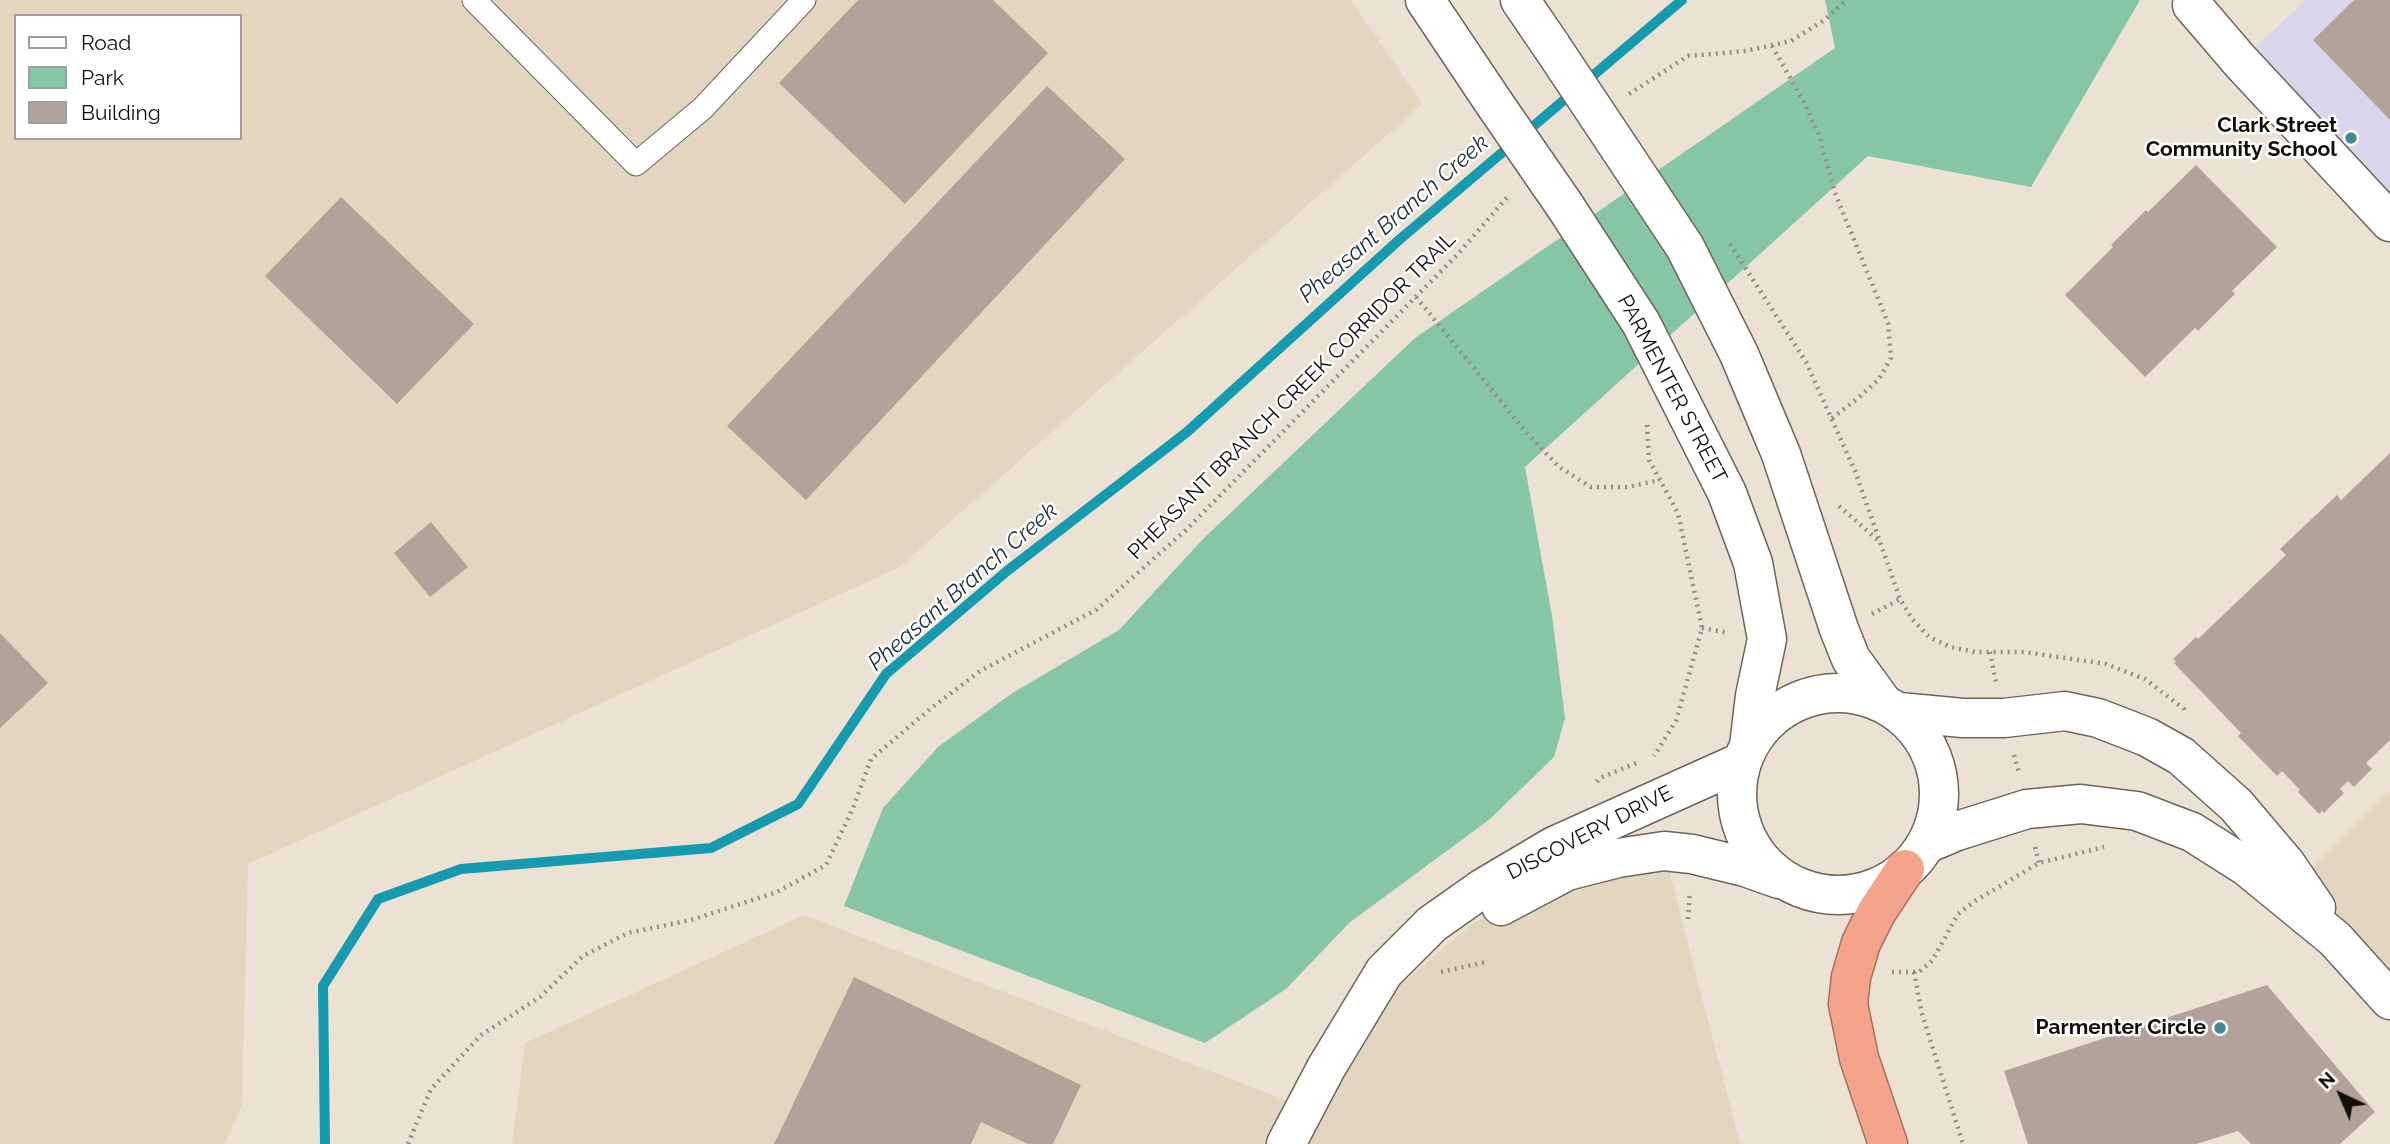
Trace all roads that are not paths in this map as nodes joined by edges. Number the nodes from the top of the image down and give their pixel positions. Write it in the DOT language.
graph roads {
  1 [pos="474,0"];
  2 [pos="804,0"];
  3 [pos="1425,0"];
  4 [pos="1520,0"];
  5 [pos="2192,5"];
  6 [pos="2390,222"];
  7 [pos="1891,707"];
  8 [pos="1745,754"];
  9 [pos="1915,856"];
  10 [pos="1788,882"];
  11 [pos="2335,939"];
  12 [pos="2390,1000"];
  13 [pos="1340,1044"];
  14 [pos="1286,1144"];
  15 [pos="1888,1144"];
  1 -- 2 [label="lane"];
  3 -- 8 [label="street, PARMENTER STREET, bridge"];
  4 -- 7 [label="street, bridge"];
  5 -- 6 [label="street"];
  7 -- 8 [label="street"];
  7 -- 9 [label="street"];
  7 -- 11 [label="street"];
  8 -- 10 [label="street"];
  8 -- 13 [label="street, DISCOVERY DRIVE"];
  9 -- 10 [label="street"];
  9 -- 11 [label="street"];
  9 -- 15 [label="highway"];
  10 -- 13 [label="street, DISCOVERY DRIVE"];
  11 -- 12 [label="street"];
  13 -- 14 [label="street, DISCOVERY DRIVE"];
}
